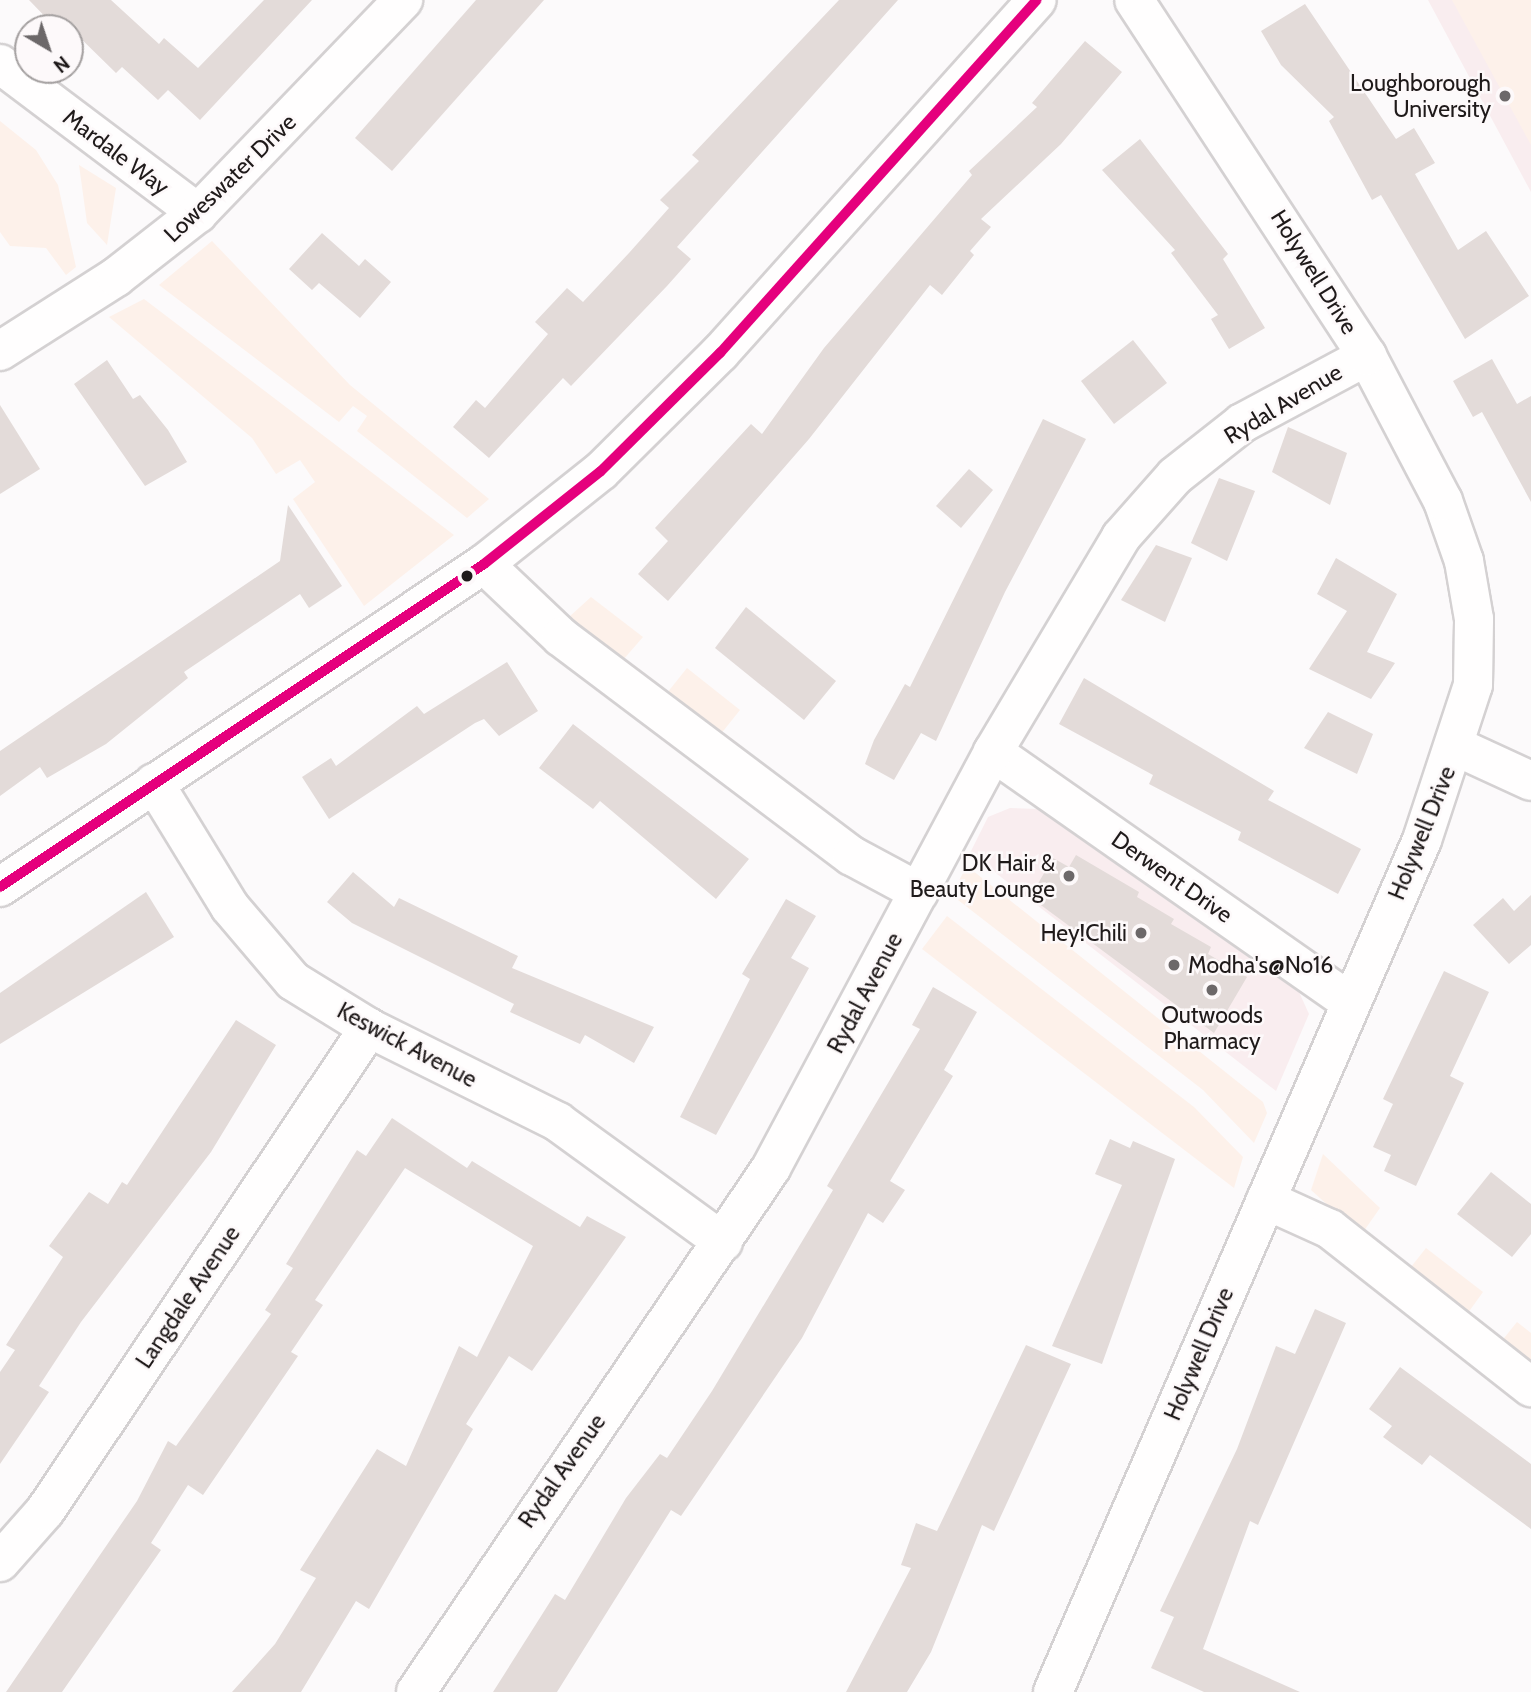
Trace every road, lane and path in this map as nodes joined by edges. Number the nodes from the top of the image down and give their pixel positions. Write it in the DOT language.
graph roads {
  1 [pos="403,0"];
  2 [pos="1037,0"];
  3 [pos="1134,0"];
  4 [pos="0,64"];
  5 [pos="198,214"];
  6 [pos="0,351"];
  7 [pos="1367,356"];
  8 [pos="484,564"];
  9 [pos="1457,747"];
  10 [pos="993,752"];
  11 [pos="1531,781"];
  12 [pos="154,783"];
  13 [pos="0,887"];
  14 [pos="919,892"];
  15 [pos="1350,1002"];
  16 [pos="369,1027"];
  17 [pos="1266,1200"];
  18 [pos="723,1242"];
  19 [pos="1531,1387"];
  20 [pos="0,1562"];
  21 [pos="416,1692"];
  22 [pos="1053,1692"];
  1 -- 5 [label="street, Loweswater Drive"];
  2 -- 8 [label="street"];
  3 -- 7 [label="street, Holywell Drive"];
  4 -- 5 [label="street, Mardale Way"];
  5 -- 6 [label="street, Loweswater Drive"];
  7 -- 9 [label="street, Holywell Drive"];
  7 -- 10 [label="street, Rydal Avenue"];
  8 -- 12 [label="street"];
  8 -- 14 [label="street"];
  9 -- 11 [label="street"];
  9 -- 15 [label="street, Holywell Drive"];
  10 -- 14 [label="street, Rydal Avenue"];
  10 -- 15 [label="street, Derwent Drive"];
  12 -- 13 [label="street"];
  12 -- 16 [label="street, Keswick Avenue"];
  14 -- 18 [label="street, Rydal Avenue"];
  15 -- 17 [label="street, Holywell Drive"];
  16 -- 18 [label="street, Keswick Avenue"];
  16 -- 20 [label="street, Langdale Avenue"];
  17 -- 19 [label="street"];
  17 -- 22 [label="street, Holywell Drive"];
  18 -- 21 [label="street, Rydal Avenue"];
}
